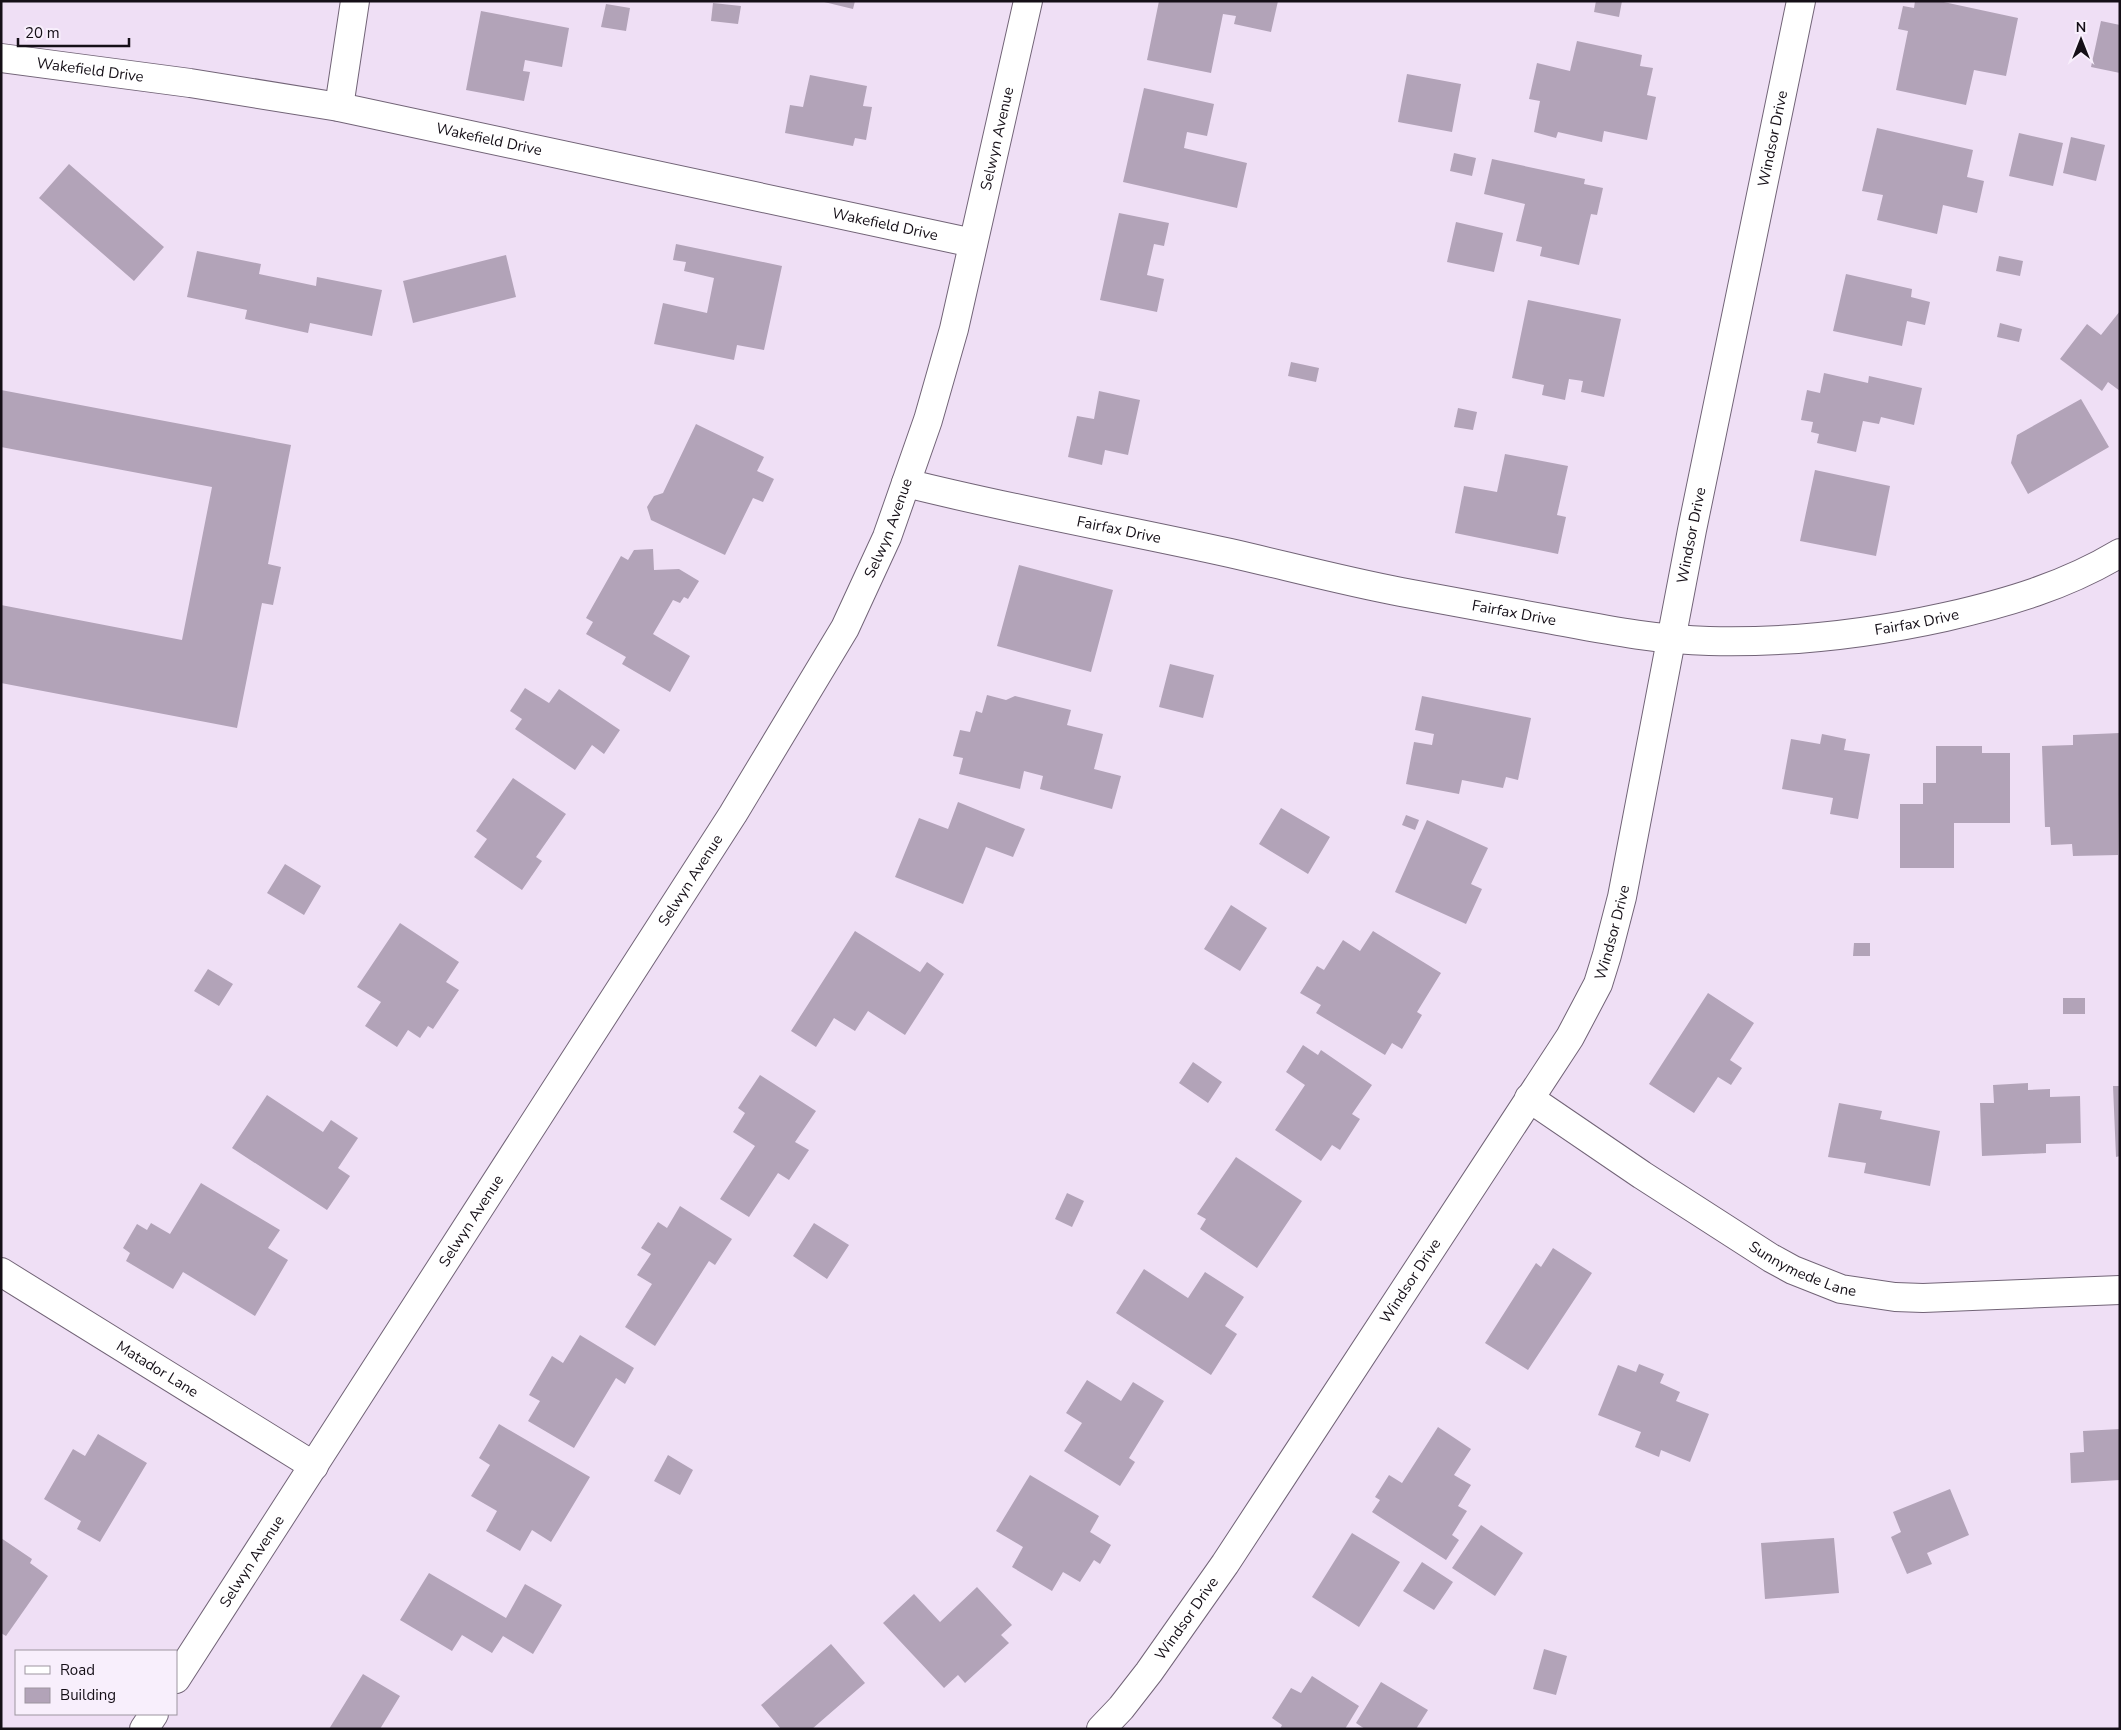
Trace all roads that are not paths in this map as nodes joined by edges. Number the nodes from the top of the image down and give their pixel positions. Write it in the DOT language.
graph roads {
  1 [pos="355,1"];
  2 [pos="1028,1"];
  3 [pos="1801,1"];
  4 [pos="1,58"];
  5 [pos="339,107"];
  6 [pos="974,243"];
  7 [pos="906,483"];
  8 [pos="2120,553"];
  9 [pos="1672,639"];
  10 [pos="1530,1098"];
  11 [pos="1,1272"];
  12 [pos="2120,1290"];
  13 [pos="314,1466"];
  14 [pos="178,1677"];
  15 [pos="153,1715"];
  16 [pos="144,1729"];
  17 [pos="1101,1729"];
  1 -- 5 [label="street"];
  2 -- 6 [label="street, Selwyn Avenue"];
  3 -- 9 [label="street, Windsor Drive"];
  4 -- 5 [label="street, Wakefield Drive"];
  5 -- 6 [label="street, Wakefield Drive"];
  6 -- 7 [label="street, Selwyn Avenue"];
  7 -- 9 [label="street, Fairfax Drive"];
  7 -- 13 [label="street, Selwyn Avenue"];
  8 -- 9 [label="street, Fairfax Drive"];
  9 -- 10 [label="street, Windsor Drive"];
  10 -- 12 [label="street, Sunnymede Lane"];
  10 -- 17 [label="street, Windsor Drive"];
  11 -- 13 [label="street, Matador Lane"];
  13 -- 14 [label="street, Selwyn Avenue"];
  15 -- 16 [label="street"];
}
